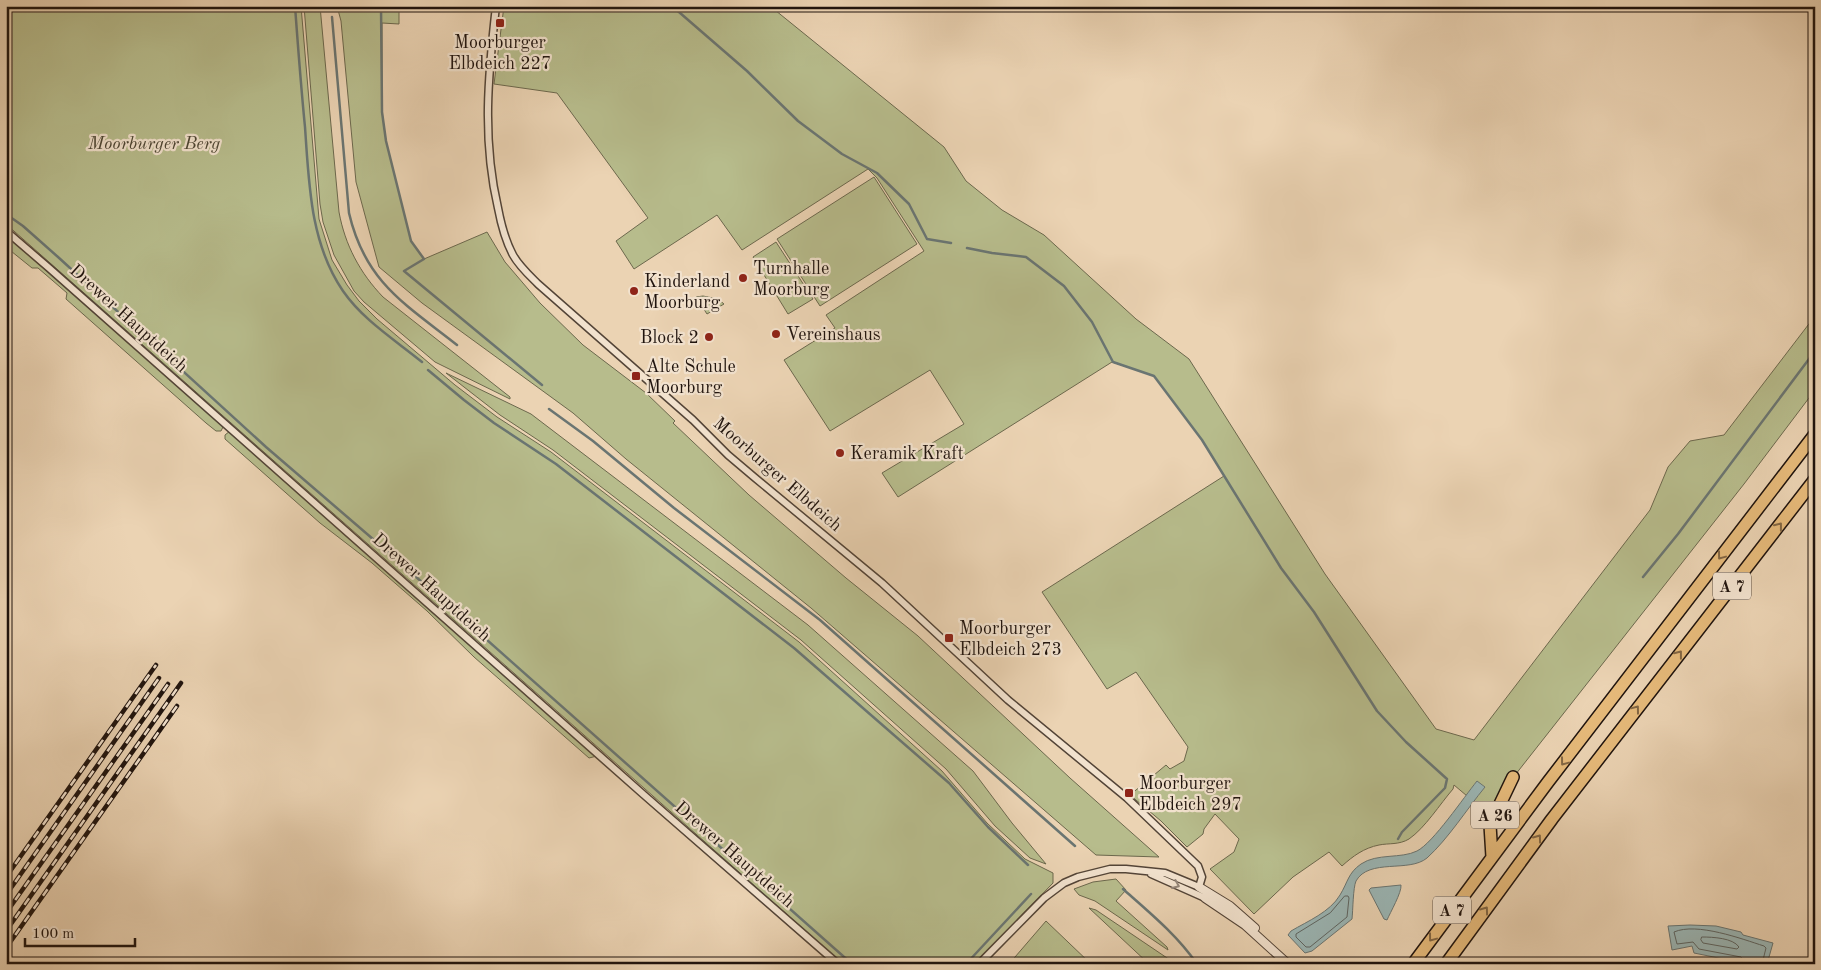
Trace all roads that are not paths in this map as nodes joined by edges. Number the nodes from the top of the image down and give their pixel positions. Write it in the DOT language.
graph roads {
  1 [pos="496,6"];
  2 [pos="6,231"];
  3 [pos="1815,434"];
  4 [pos="1815,479"];
  5 [pos="1513,777"];
  6 [pos="1492,857"];
  7 [pos="1147,872"];
  8 [pos="1199,887"];
  9 [pos="1205,898"];
  10 [pos="1264,942"];
  11 [pos="838,964"];
  12 [pos="979,964"];
  13 [pos="1288,964"];
  14 [pos="1413,964"];
  15 [pos="1446,964"];
  1 -- 8 [label="street, Moorburger Elbdeich"];
  2 -- 11 [label="street, Drewer Hauptdeich"];
  3 -- 6 [label="highway, A 7, one-way"];
  15 -- 4 [label="highway, A 7, one-way"];
  5 -- 6 [label="highway, A 26"];
  6 -- 14 [label="highway, A 7, one-way"];
  7 -- 8 [label="street"];
  7 -- 9 [label="street, one-way"];
  7 -- 12 [label="street"];
  8 -- 9 [label="street, Moorburger Elbdeich"];
  8 -- 10 [label="street, Moorburger Elbdeich"];
  9 -- 10 [label="street, Moorburger Elbdeich"];
  10 -- 13 [label="street, Moorburger Elbdeich"];
}
